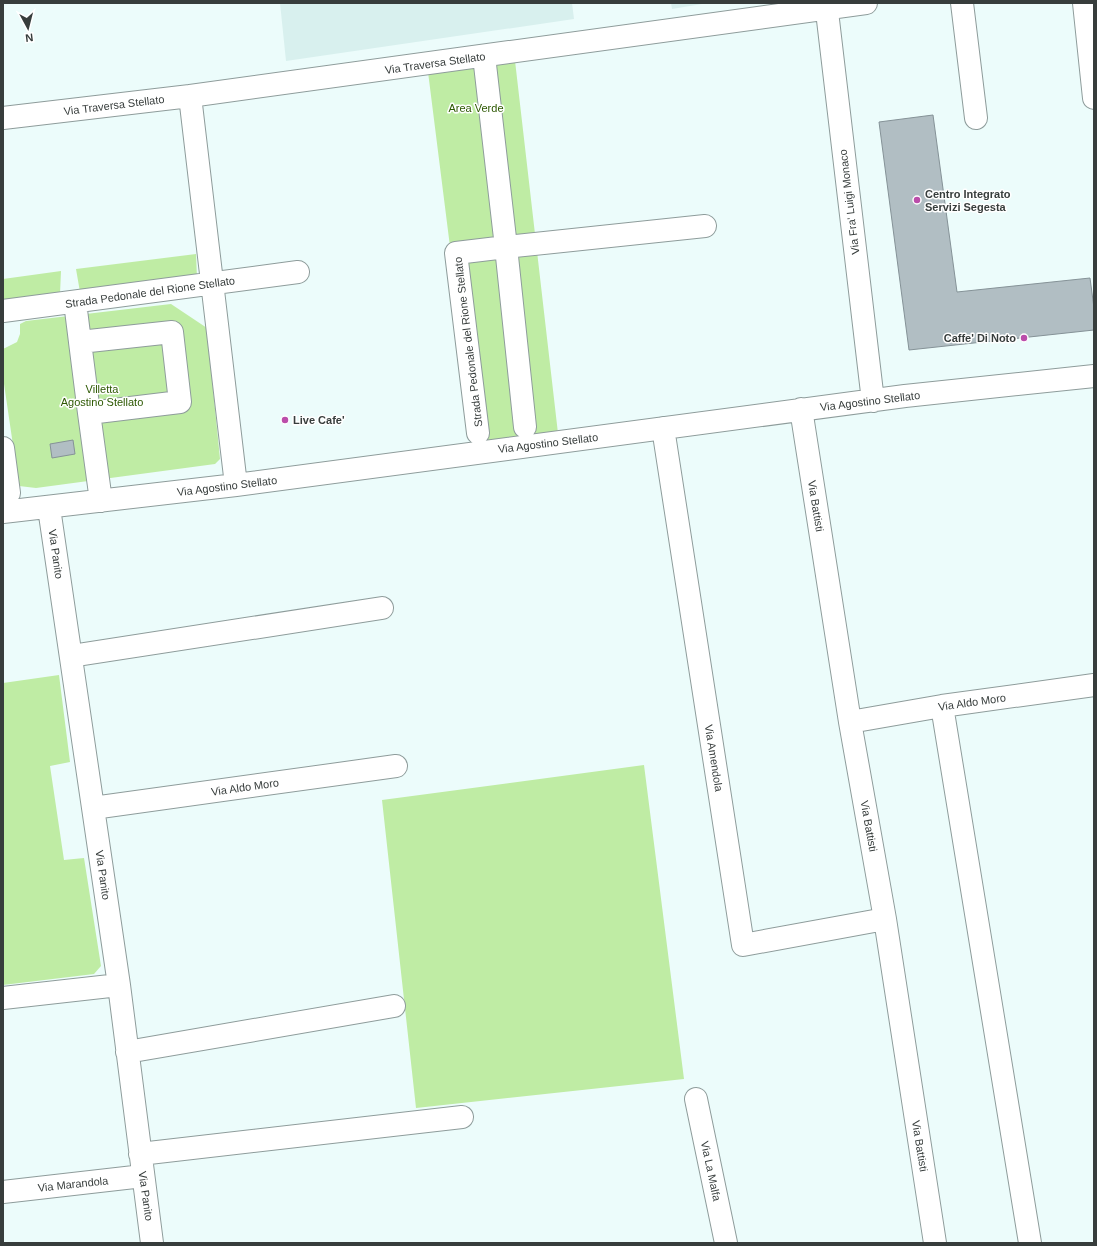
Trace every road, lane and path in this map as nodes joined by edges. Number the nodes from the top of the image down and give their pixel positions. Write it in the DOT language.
graph roads {
  1 [pos="866,3"];
  2 [pos="962,3"];
  3 [pos="1084,3"];
  4 [pos="826,6"];
  5 [pos="484,56"];
  6 [pos="190,96"];
  7 [pos="1094,98"];
  8 [pos="3,118"];
  9 [pos="976,118"];
  10 [pos="705,226"];
  11 [pos="506,247"];
  12 [pos="298,272"];
  13 [pos="212,284"];
  14 [pos="75,302"];
  15 [pos="3,311"];
  16 [pos="80,342"];
  17 [pos="1094,376"];
  18 [pos="873,401"];
  19 [pos="801,409"];
  20 [pos="89,413"];
  21 [pos="525,427"];
  22 [pos="663,428"];
  23 [pos="478,433"];
  24 [pos="3,448"];
  25 [pos="236,485"];
  26 [pos="101,502"];
  27 [pos="6,503"];
  28 [pos="49,508"];
  29 [pos="382,608"];
  30 [pos="71,656"];
  31 [pos="1094,685"];
  32 [pos="942,706"];
  33 [pos="850,722"];
  34 [pos="396,766"];
  35 [pos="93,808"];
  36 [pos="885,919"];
  37 [pos="118,985"];
  38 [pos="3,998"];
  39 [pos="394,1006"];
  40 [pos="127,1052"];
  41 [pos="696,1099"];
  42 [pos="462,1117"];
  43 [pos="140,1154"];
  44 [pos="143,1176"];
  45 [pos="3,1192"];
  46 [pos="152,1243"];
  47 [pos="726,1243"];
  48 [pos="935,1243"];
  49 [pos="1030,1243"];
  1 -- 4 [label="street, Via Traversa Stellato"];
  2 -- 9 [label="street"];
  3 -- 7 [label="street"];
  4 -- 5 [label="street, Via Traversa Stellato"];
  4 -- 18 [label="street, Via Fra' Luigi Monaco"];
  5 -- 6 [label="street, Via Traversa Stellato"];
  5 -- 11 [label="street"];
  6 -- 8 [label="street, Via Traversa Stellato"];
  6 -- 13 [label="street"];
  10 -- 11 [label="street, Strada Pedonale del Rione Stellato"];
  11 -- 21 [label="street"];
  11 -- 23 [label="street, Strada Pedonale del Rione Stellato"];
  12 -- 13 [label="street, Strada Pedonale del Rione Stellato"];
  13 -- 14 [label="street, Strada Pedonale del Rione Stellato"];
  13 -- 25 [label="street"];
  14 -- 15 [label="street, Strada Pedonale del Rione Stellato"];
  14 -- 16 [label="street"];
  16 -- 20 [label="street"];
  16 -- 20 [label="street"];
  17 -- 18 [label="street, Via Agostino Stellato"];
  18 -- 19 [label="street, Via Agostino Stellato"];
  19 -- 22 [label="street, Via Agostino Stellato"];
  19 -- 33 [label="street, Via Battisti"];
  20 -- 26 [label="street"];
  22 -- 25 [label="street, Via Agostino Stellato"];
  22 -- 36 [label="street, Via Amendola"];
  24 -- 27 [label="street"];
  25 -- 26 [label="street, Via Agostino Stellato"];
  26 -- 28 [label="street, Via Agostino Stellato"];
  27 -- 28 [label="street, Via Agostino Stellato"];
  28 -- 30 [label="street, Via Panito"];
  29 -- 30 [label="street"];
  30 -- 35 [label="street, Via Panito"];
  31 -- 32 [label="street, Via Aldo Moro"];
  32 -- 33 [label="street, Via Aldo Moro"];
  32 -- 49 [label="street"];
  33 -- 36 [label="street, Via Battisti"];
  34 -- 35 [label="street, Via Aldo Moro"];
  35 -- 37 [label="street, Via Panito"];
  36 -- 48 [label="street, Via Battisti"];
  37 -- 38 [label="street"];
  37 -- 40 [label="street, Via Panito"];
  39 -- 40 [label="street"];
  40 -- 43 [label="street, Via Panito"];
  41 -- 47 [label="street, Via La Malfa"];
  42 -- 43 [label="street"];
  43 -- 44 [label="street, Via Panito"];
  44 -- 45 [label="street, Via Marandola"];
  44 -- 46 [label="street, Via Panito"];
}
